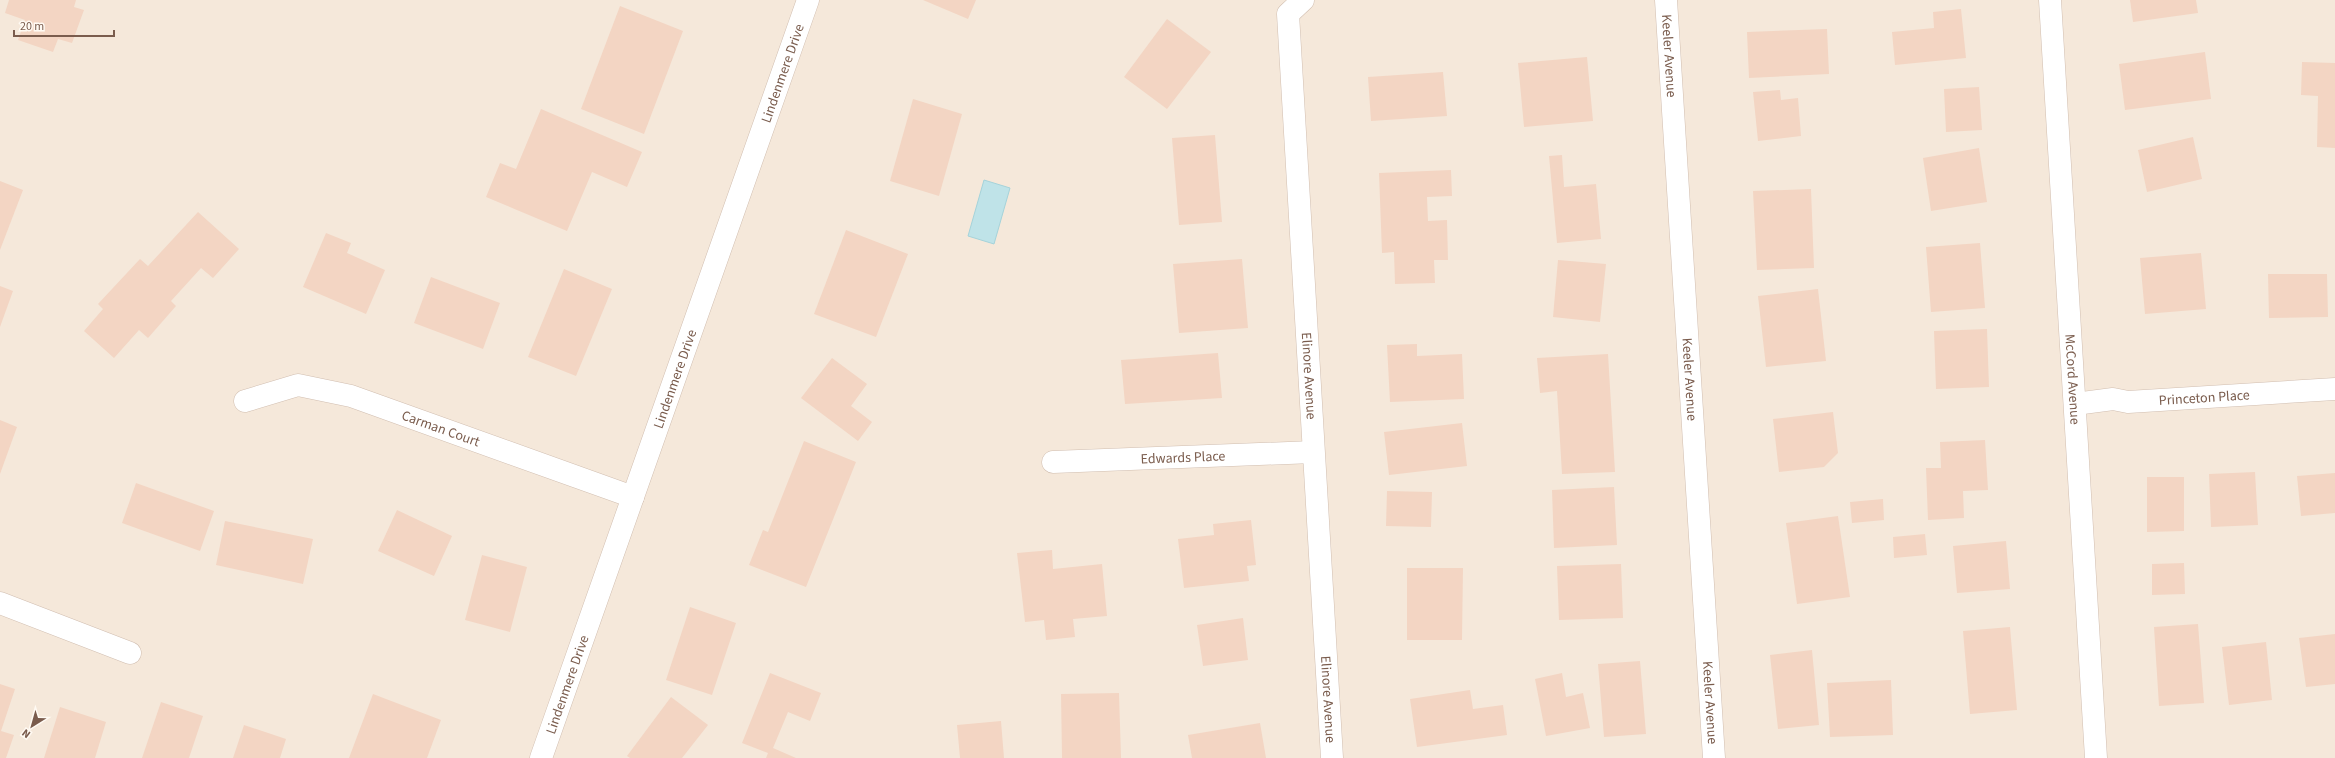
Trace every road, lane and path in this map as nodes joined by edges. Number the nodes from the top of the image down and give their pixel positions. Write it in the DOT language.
graph roads {
  1 [pos="808,0"];
  2 [pos="1303,0"];
  3 [pos="1666,0"];
  4 [pos="2050,0"];
  5 [pos="2335,388"];
  6 [pos="245,401"];
  7 [pos="2074,404"];
  8 [pos="1313,452"];
  9 [pos="1053,462"];
  10 [pos="633,497"];
  11 [pos="0,603"];
  12 [pos="130,653"];
  13 [pos="541,758"];
  14 [pos="1332,758"];
  15 [pos="1714,758"];
  16 [pos="2096,758"];
  1 -- 10 [label="street, Lindenmere Drive"];
  2 -- 8 [label="street, Elinore Avenue"];
  3 -- 15 [label="street, Keeler Avenue"];
  4 -- 7 [label="street, McCord Avenue"];
  5 -- 7 [label="street, Princeton Place"];
  6 -- 10 [label="street, Carman Court"];
  7 -- 16 [label="street, McCord Avenue"];
  8 -- 9 [label="street, Edwards Place"];
  8 -- 14 [label="street, Elinore Avenue"];
  10 -- 13 [label="street, Lindenmere Drive"];
  11 -- 12 [label="street"];
}
